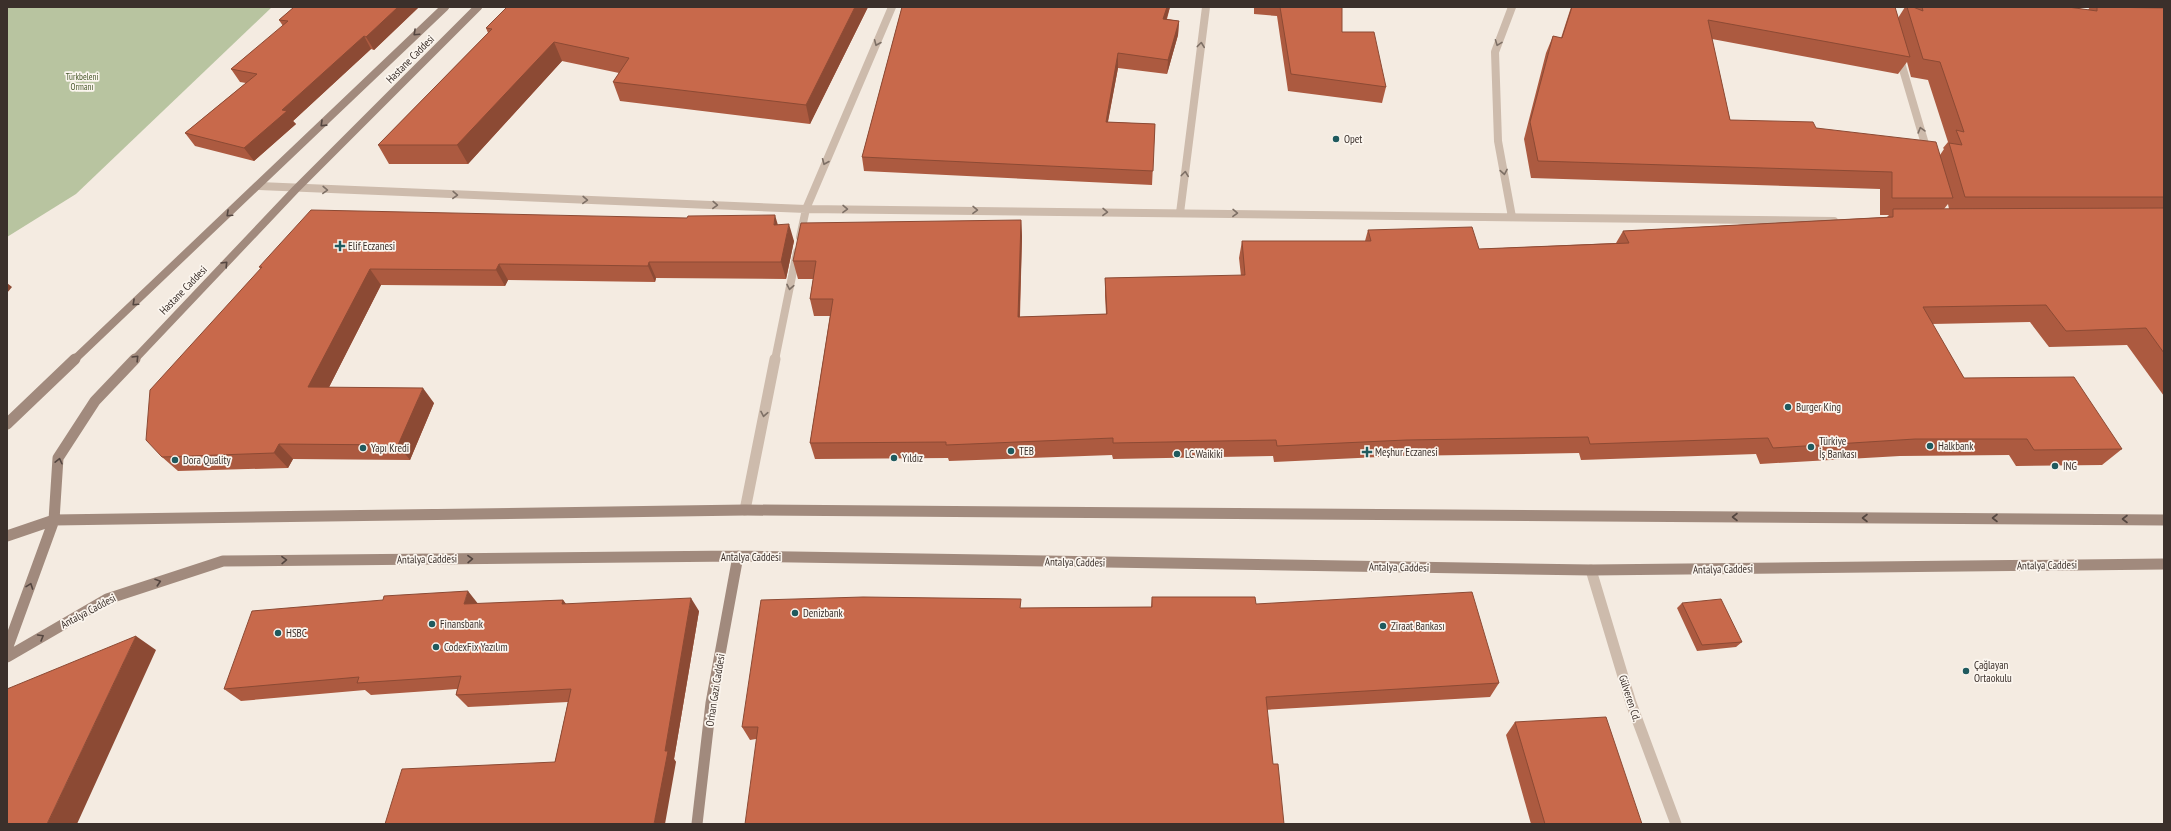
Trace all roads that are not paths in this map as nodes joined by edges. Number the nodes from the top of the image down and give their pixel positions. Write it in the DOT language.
graph roads {
  1 [pos="445,7"];
  2 [pos="478,7"];
  3 [pos="892,7"];
  4 [pos="1206,7"];
  5 [pos="1512,7"];
  6 [pos="1896,45"];
  7 [pos="1930,160"];
  8 [pos="259,186"];
  9 [pos="296,189"];
  10 [pos="806,209"];
  11 [pos="1180,213"];
  12 [pos="1512,217"];
  13 [pos="1841,221"];
  14 [pos="7,424"];
  15 [pos="745,510"];
  16 [pos="54,520"];
  17 [pos="2164,520"];
  18 [pos="7,536"];
  19 [pos="738,556"];
  20 [pos="2164,564"];
  21 [pos="1591,570"];
  22 [pos="7,649"];
  23 [pos="7,657"];
  24 [pos="697,824"];
  25 [pos="1676,824"];
  1 -- 8 [label="main road, Hastane Caddesi, one-way"];
  2 -- 9 [label="main road, Hastane Caddesi"];
  3 -- 10 [label="street, one-way"];
  11 -- 4 [label="street, one-way"];
  5 -- 12 [label="street, one-way"];
  7 -- 6 [label="street, one-way"];
  8 -- 9 [label="street"];
  8 -- 14 [label="main road, Hastane Caddesi, one-way"];
  9 -- 10 [label="street, one-way"];
  16 -- 9 [label="main road, Hastane Caddesi, one-way"];
  10 -- 11 [label="street, one-way"];
  10 -- 15 [label="street, one-way"];
  11 -- 12 [label="street, one-way"];
  12 -- 13 [label="street"];
  15 -- 16 [label="main road"];
  17 -- 15 [label="main road, one-way"];
  16 -- 18 [label="main road"];
  22 -- 16 [label="main road, Hastane Caddesi, one-way"];
  19 -- 21 [label="main road, Antalya Caddesi"];
  23 -- 19 [label="main road, Antalya Caddesi, one-way"];
  19 -- 24 [label="main road, Orhan Gazi Caddesi"];
  20 -- 21 [label="main road, Antalya Caddesi"];
  21 -- 25 [label="street, Gülveren Cd."];
}
